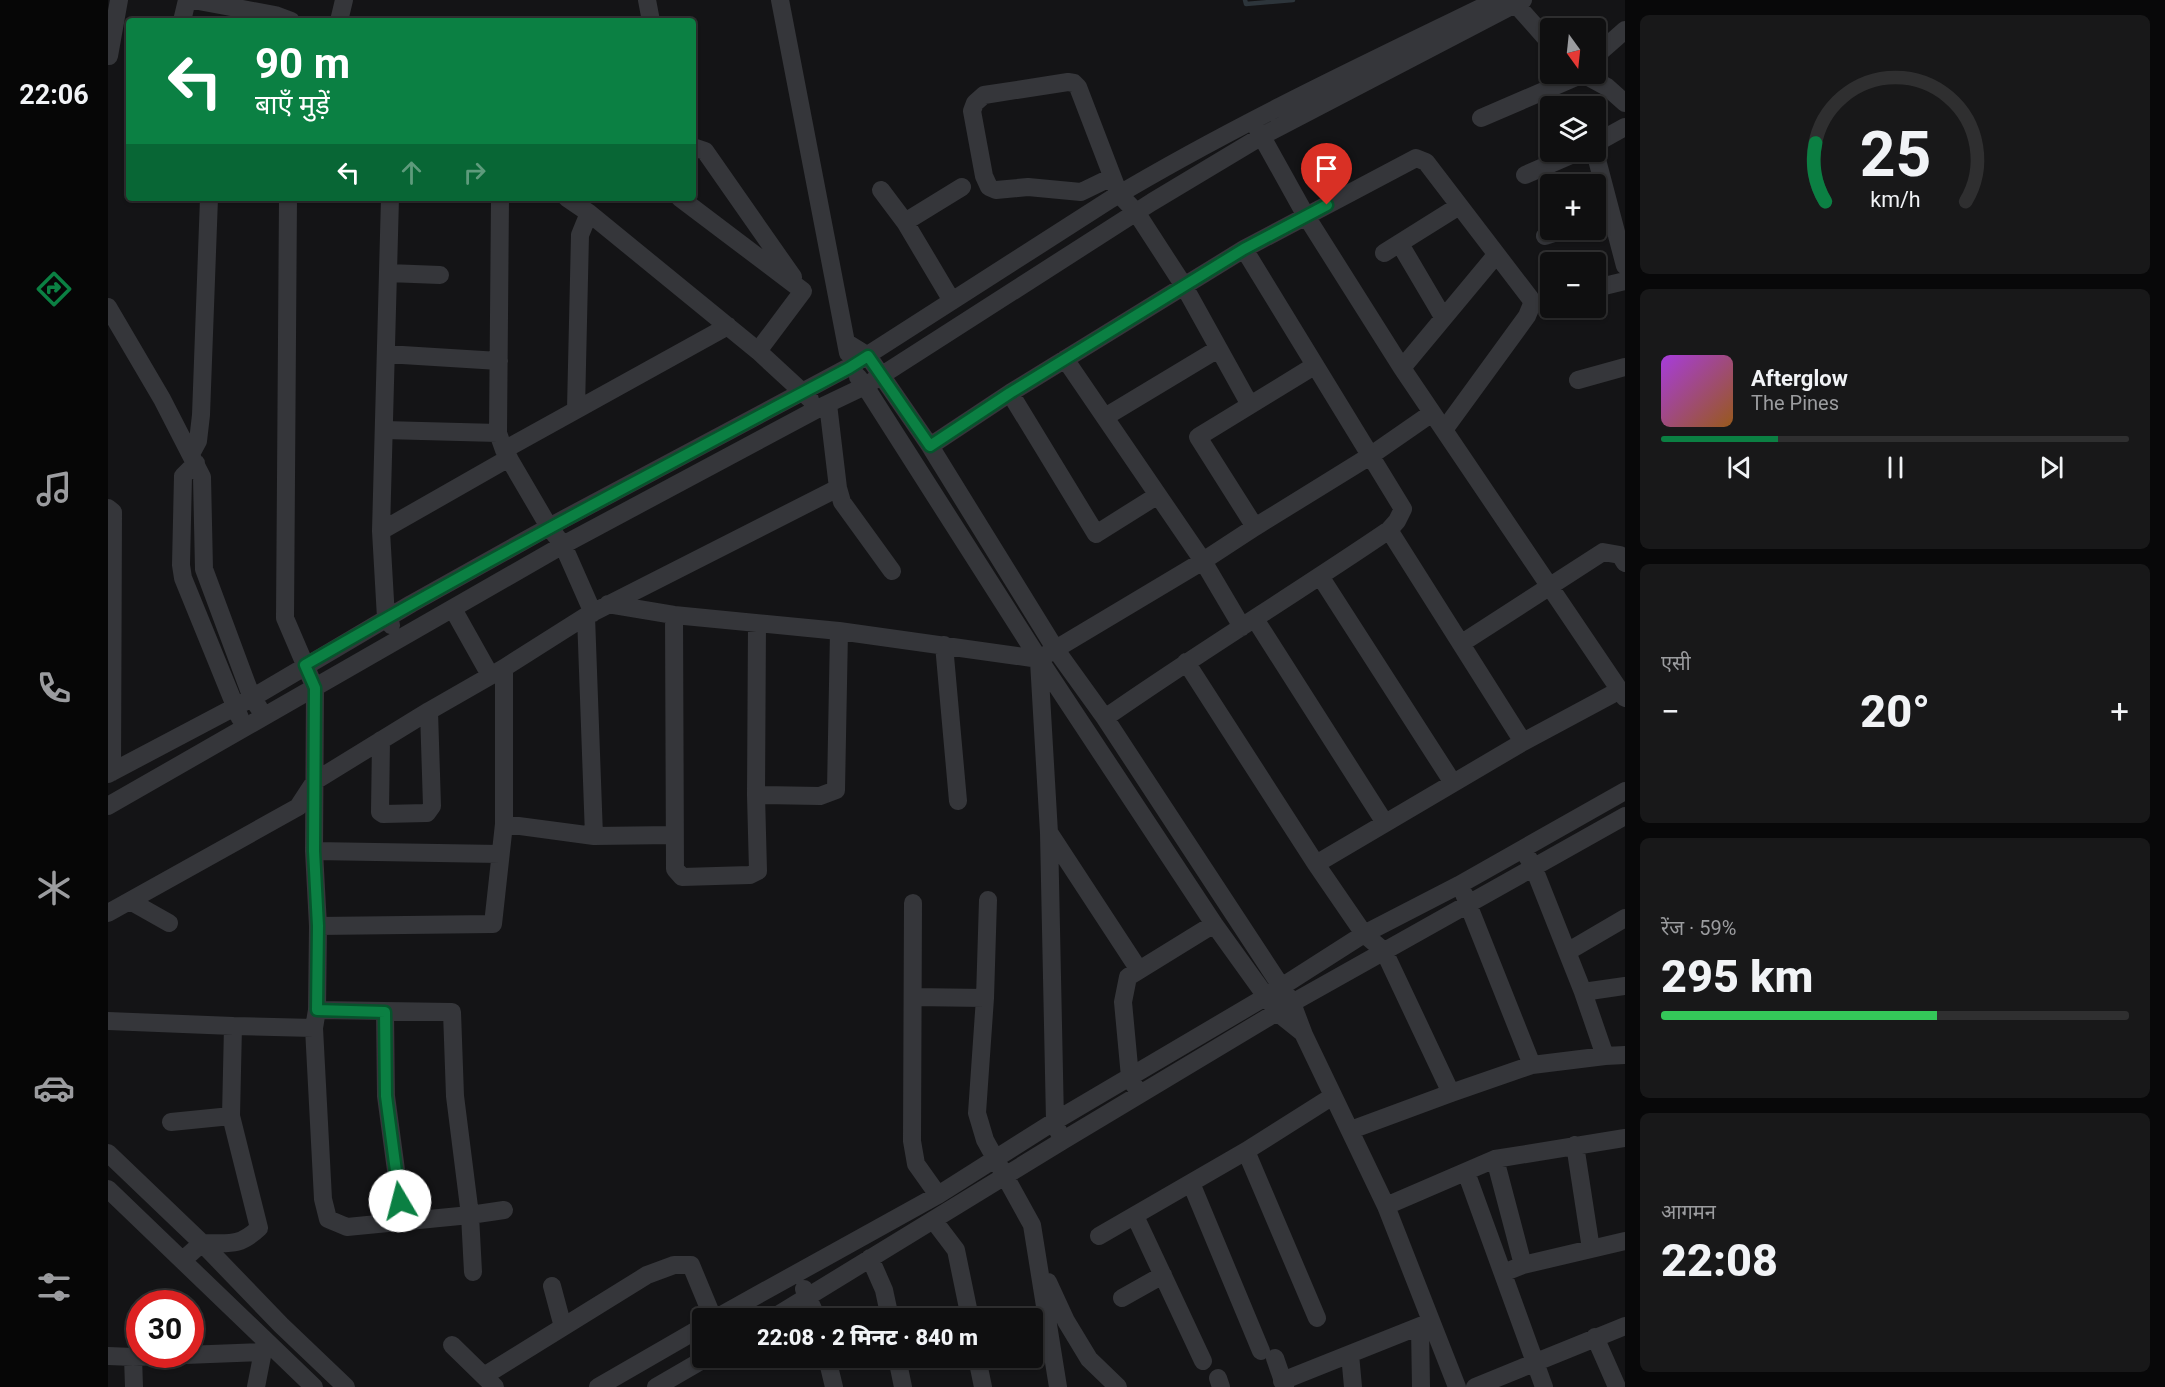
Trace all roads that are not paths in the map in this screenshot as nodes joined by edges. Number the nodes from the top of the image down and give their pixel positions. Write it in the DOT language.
graph roads {
  1 [pos="119,0"];
  2 [pos="344,0"];
  3 [pos="647,0"];
  4 [pos="780,0"];
  5 [pos="1497,0"];
  6 [pos="196,1"];
  7 [pos="1517,2"];
  8 [pos="280,12"];
  9 [pos="184,18"];
  10 [pos="340,18"];
  11 [pos="650,18"];
  12 [pos="1540,30"];
  13 [pos="1625,30"];
  14 [pos="1422,45"];
  15 [pos="1606,47"];
  16 [pos="109,56"];
  17 [pos="1560,84"];
  18 [pos="1601,84"];
  19 [pos="1625,103"];
  20 [pos="1481,118"];
  21 [pos="1625,127"];
  22 [pos="1257,129"];
  23 [pos="1606,138"];
  24 [pos="699,149"];
  25 [pos="1555,162"];
  26 [pos="1525,175"];
  27 [pos="1115,186"];
  28 [pos="962,187"];
  29 [pos="881,190"];
  30 [pos="209,201"];
  31 [pos="288,201"];
  32 [pos="390,201"];
  33 [pos="500,201"];
  34 [pos="571,201"];
  35 [pos="684,201"];
  36 [pos="1459,206"];
  37 [pos="1136,212"];
  38 [pos="589,213"];
  39 [pos="1306,216"];
  40 [pos="904,222"];
  41 [pos="1606,222"];
  42 [pos="1400,244"];
  43 [pos="1244,249"];
  44 [pos="1384,253"];
  45 [pos="1496,255"];
  46 [pos="1625,266"];
  47 [pos="388,273"];
  48 [pos="440,275"];
  49 [pos="1625,281"];
  50 [pos="1184,286"];
  51 [pos="1606,286"];
  52 [pos="803,291"];
  53 [pos="952,301"];
  54 [pos="108,307"];
  55 [pos="1443,317"];
  56 [pos="729,326"];
  57 [pos="847,343"];
  58 [pos="1218,349"];
  59 [pos="758,351"];
  60 [pos="386,354"];
  61 [pos="868,356"];
  62 [pos="1065,359"];
  63 [pos="499,361"];
  64 [pos="1314,366"];
  65 [pos="1625,367"];
  66 [pos="849,368"];
  67 [pos="1402,368"];
  68 [pos="882,375"];
  69 [pos="1578,380"];
  70 [pos="865,386"];
  71 [pos="801,393"];
  72 [pos="1010,393"];
  73 [pos="1250,405"];
  74 [pos="824,406"];
  75 [pos="576,409"];
  76 [pos="1432,413"];
  77 [pos="201,415"];
  78 [pos="1105,417"];
  79 [pos="172,419"];
  80 [pos="384,430"];
  81 [pos="1444,430"];
  82 [pos="930,446"];
  83 [pos="504,447"];
  84 [pos="1370,456"];
  85 [pos="193,459"];
  86 [pos="838,488"];
  87 [pos="1158,495"];
  88 [pos="110,506"];
  89 [pos="549,527"];
  90 [pos="1255,527"];
  91 [pos="1389,530"];
  92 [pos="381,531"];
  93 [pos="563,545"];
  94 [pos="1203,561"];
  95 [pos="1625,563"];
  96 [pos="892,571"];
  97 [pos="1320,576"];
  98 [pos="1548,586"];
  99 [pos="453,609"];
  100 [pos="596,611"];
  101 [pos="674,615"];
  102 [pos="222,618"];
  103 [pos="386,618"];
  104 [pos="1248,623"];
  105 [pos="757,624"];
  106 [pos="202,626"];
  107 [pos="839,631"];
  108 [pos="400,639"];
  109 [pos="1462,643"];
  110 [pos="944,645"];
  111 [pos="1056,650"];
  112 [pos="1039,659"];
  113 [pos="1186,662"];
  114 [pos="305,665"];
  115 [pos="497,672"];
  116 [pos="315,688"];
  117 [pos="1622,694"];
  118 [pos="252,698"];
  119 [pos="235,708"];
  120 [pos="429,711"];
  121 [pos="1105,717"];
  122 [pos="264,718"];
  123 [pos="246,729"];
  124 [pos="381,740"];
  125 [pos="1522,742"];
  126 [pos="110,773"];
  127 [pos="315,781"];
  128 [pos="1453,783"];
  129 [pos="1625,791"];
  130 [pos="756,795"];
  131 [pos="958,801"];
  132 [pos="108,806"];
  133 [pos="1625,816"];
  134 [pos="1385,823"];
  135 [pos="504,824"];
  136 [pos="1049,833"];
  137 [pos="674,835"];
  138 [pos="594,837"];
  139 [pos="1522,848"];
  140 [pos="314,851"];
  141 [pos="500,854"];
  142 [pos="1316,864"];
  143 [pos="1533,866"];
  144 [pos="1459,885"];
  145 [pos="988,900"];
  146 [pos="130,901"];
  147 [pos="913,903"];
  148 [pos="1469,904"];
  149 [pos="108,913"];
  150 [pos="1625,918"];
  151 [pos="169,922"];
  152 [pos="1214,924"];
  153 [pos="318,926"];
  154 [pos="1365,934"];
  155 [pos="1384,951"];
  156 [pos="1567,952"];
  157 [pos="1139,970"];
  158 [pos="1625,986"];
  159 [pos="1274,991"];
  160 [pos="1582,992"];
  161 [pos="913,997"];
  162 [pos="985,998"];
  163 [pos="1285,1008"];
  164 [pos="317,1010"];
  165 [pos="385,1012"];
  166 [pos="108,1021"];
  167 [pos="233,1026"];
  168 [pos="314,1028"];
  169 [pos="1625,1055"];
  170 [pos="1605,1056"];
  171 [pos="1532,1065"];
  172 [pos="1130,1077"];
  173 [pos="1451,1093"];
  174 [pos="1139,1095"];
  175 [pos="1333,1096"];
  176 [pos="231,1116"];
  177 [pos="1055,1121"];
  178 [pos="171,1122"];
  179 [pos="1350,1130"];
  180 [pos="1625,1138"];
  181 [pos="1062,1141"];
  182 [pos="1575,1145"];
  183 [pos="1246,1151"];
  184 [pos="108,1154"];
  185 [pos="1495,1159"];
  186 [pos="995,1160"];
  187 [pos="1466,1172"];
  188 [pos="1004,1178"];
  189 [pos="1191,1183"];
  190 [pos="108,1189"];
  191 [pos="938,1195"];
  192 [pos="1386,1206"];
  193 [pos="504,1210"];
  194 [pos="470,1215"];
  195 [pos="1135,1216"];
  196 [pos="934,1221"];
  197 [pos="403,1222"];
  198 [pos="1099,1236"];
  199 [pos="1625,1241"];
  200 [pos="202,1243"];
  201 [pos="1591,1249"];
  202 [pos="870,1258"];
  203 [pos="183,1260"];
  204 [pos="1039,1263"];
  205 [pos="1523,1265"];
  206 [pos="473,1272"];
  207 [pos="1503,1273"];
  208 [pos="796,1274"];
  209 [pos="1162,1275"];
  210 [pos="552,1286"];
  211 [pos="809,1298"];
  212 [pos="1122,1298"];
  213 [pos="710,1308"];
  214 [pos="733,1308"];
  215 [pos="791,1308"];
  216 [pos="813,1308"];
  217 [pos="888,1308"];
  218 [pos="967,1308"];
  219 [pos="1317,1318"];
  220 [pos="1425,1324"];
  221 [pos="281,1325"];
  222 [pos="1625,1326"];
  223 [pos="563,1327"];
  224 [pos="692,1333"];
  225 [pos="1595,1337"];
  226 [pos="452,1345"];
  227 [pos="264,1346"];
  228 [pos="204,1351"];
  229 [pos="1350,1354"];
  230 [pos="108,1356"];
  231 [pos="126,1357"];
  232 [pos="1203,1361"];
  233 [pos="1534,1363"];
  234 [pos="692,1366"];
  235 [pos="133,1368"];
  236 [pos="829,1368"];
  237 [pos="899,1368"];
  238 [pos="979,1368"];
  239 [pos="489,1382"];
  240 [pos="1284,1384"];
  241 [pos="134,1387"];
  242 [pos="256,1387"];
  243 [pos="314,1387"];
  244 [pos="346,1387"];
  245 [pos="598,1387"];
  246 [pos="656,1387"];
  247 [pos="834,1387"];
  248 [pos="903,1387"];
  249 [pos="982,1387"];
  250 [pos="1058,1387"];
  251 [pos="1118,1387"];
  252 [pos="1353,1387"];
  253 [pos="1421,1387"];
  254 [pos="1457,1387"];
  255 [pos="1475,1387"];
  256 [pos="1544,1387"];
  257 [pos="1617,1387"];
  1 -- 16 [label="street"];
  2 -- 10 [label="street"];
  3 -- 11 [label="street"];
  4 -- 57 [label="street"];
  5 -- 14 [label="street"];
  6 -- 8 [label="street"];
  6 -- 9 [label="street"];
  7 -- 12 [label="street"];
  7 -- 14 [label="street"];
  13 -- 15 [label="street"];
  14 -- 22 [label="street"];
  17 -- 20 [label="street"];
  18 -- 19 [label="street"];
  21 -- 23 [label="street"];
  22 -- 27 [label="street"];
  22 -- 37 [label="street"];
  22 -- 39 [label="street"];
  24 -- 52 [label="street"];
  25 -- 26 [label="street"];
  27 -- 27 [label="street"];
  27 -- 37 [label="street"];
  27 -- 53 [label="street"];
  28 -- 40 [label="street"];
  29 -- 40 [label="street"];
  30 -- 77 [label="street"];
  31 -- 114 [label="street"];
  32 -- 47 [label="street"];
  33 -- 63 [label="street"];
  34 -- 38 [label="street"];
  35 -- 52 [label="street"];
  36 -- 39 [label="street"];
  36 -- 42 [label="street"];
  36 -- 45 [label="street"];
  37 -- 50 [label="street"];
  37 -- 68 [label="street"];
  38 -- 56 [label="street"];
  38 -- 75 [label="street"];
  39 -- 43 [label="street"];
  39 -- 67 [label="street"];
  40 -- 53 [label="street"];
  41 -- 46 [label="street"];
  42 -- 44 [label="street"];
  42 -- 55 [label="street"];
  43 -- 50 [label="street"];
  43 -- 64 [label="street"];
  45 -- 55 [label="street"];
  45 -- 81 [label="street"];
  47 -- 48 [label="street"];
  47 -- 60 [label="street"];
  49 -- 51 [label="street"];
  50 -- 58 [label="street"];
  50 -- 62 [label="street"];
  52 -- 59 [label="street"];
  53 -- 61 [label="street"];
  54 -- 79 [label="street"];
  55 -- 67 [label="street"];
  56 -- 59 [label="street"];
  56 -- 75 [label="street"];
  57 -- 61 [label="street"];
  57 -- 66 [label="street"];
  58 -- 73 [label="street"];
  58 -- 78 [label="street"];
  59 -- 71 [label="street"];
  60 -- 63 [label="street"];
  60 -- 80 [label="street"];
  61 -- 66 [label="street"];
  61 -- 68 [label="street"];
  62 -- 72 [label="street"];
  62 -- 78 [label="street"];
  63 -- 83 [label="street"];
  64 -- 73 [label="street"];
  64 -- 84 [label="street"];
  65 -- 69 [label="street"];
  66 -- 70 [label="street"];
  66 -- 71 [label="street"];
  67 -- 76 [label="street"];
  68 -- 70 [label="street"];
  68 -- 82 [label="street"];
  70 -- 74 [label="street"];
  70 -- 112 [label="street"];
  71 -- 74 [label="street"];
  71 -- 89 [label="street"];
  72 -- 82 [label="street"];
  72 -- 87 [label="street"];
  73 -- 90 [label="street"];
  74 -- 86 [label="street"];
  74 -- 93 [label="street"];
  75 -- 83 [label="street"];
  76 -- 81 [label="street"];
  76 -- 84 [label="street"];
  77 -- 79 [label="street"];
  77 -- 85 [label="street"];
  78 -- 87 [label="street"];
  79 -- 85 [label="street"];
  80 -- 83 [label="street"];
  80 -- 92 [label="street"];
  81 -- 98 [label="street"];
  82 -- 111 [label="street"];
  83 -- 89 [label="street"];
  83 -- 92 [label="street"];
  84 -- 90 [label="street"];
  84 -- 91 [label="street"];
  85 -- 102 [label="street"];
  85 -- 106 [label="street"];
  86 -- 96 [label="street"];
  86 -- 100 [label="street"];
  87 -- 94 [label="street"];
  88 -- 126 [label="street"];
  89 -- 93 [label="street"];
  89 -- 103 [label="street"];
  90 -- 94 [label="street"];
  91 -- 97 [label="street"];
  91 -- 109 [label="street"];
  92 -- 103 [label="street"];
  93 -- 99 [label="street"];
  93 -- 100 [label="street"];
  94 -- 104 [label="street"];
  94 -- 111 [label="street"];
  95 -- 98 [label="street"];
  97 -- 104 [label="street"];
  97 -- 128 [label="street"];
  98 -- 109 [label="street"];
  98 -- 117 [label="street"];
  99 -- 108 [label="street"];
  99 -- 115 [label="street"];
  100 -- 101 [label="street"];
  100 -- 115 [label="street"];
  100 -- 138 [label="street"];
  101 -- 105 [label="street"];
  101 -- 137 [label="street"];
  102 -- 106 [label="street"];
  102 -- 118 [label="street"];
  103 -- 108 [label="street"];
  103 -- 114 [label="street"];
  104 -- 113 [label="street"];
  104 -- 134 [label="street"];
  105 -- 107 [label="street"];
  105 -- 130 [label="street"];
  106 -- 119 [label="street"];
  107 -- 110 [label="street"];
  107 -- 130 [label="street"];
  108 -- 116 [label="street"];
  109 -- 125 [label="street"];
  110 -- 112 [label="street"];
  110 -- 131 [label="street"];
  111 -- 112 [label="street"];
  111 -- 121 [label="street"];
  112 -- 136 [label="street"];
  112 -- 152 [label="street"];
  113 -- 121 [label="street"];
  113 -- 142 [label="street"];
  114 -- 116 [label="street"];
  114 -- 118 [label="street"];
  115 -- 120 [label="street"];
  115 -- 135 [label="street"];
  116 -- 122 [label="street"];
  116 -- 127 [label="street"];
  117 -- 125 [label="street"];
  118 -- 119 [label="street"];
  118 -- 122 [label="street"];
  119 -- 123 [label="street"];
  119 -- 126 [label="street"];
  120 -- 124 [label="street"];
  120 -- 124 [label="street"];
  121 -- 159 [label="street"];
  122 -- 123 [label="street"];
  123 -- 132 [label="street"];
  124 -- 127 [label="street"];
  125 -- 128 [label="street"];
  127 -- 140 [label="street"];
  127 -- 146 [label="street"];
  128 -- 134 [label="street"];
  129 -- 139 [label="street"];
  130 -- 137 [label="street"];
  133 -- 143 [label="street"];
  134 -- 142 [label="street"];
  135 -- 138 [label="street"];
  135 -- 141 [label="street"];
  136 -- 157 [label="street"];
  136 -- 177 [label="street"];
  137 -- 138 [label="street"];
  139 -- 143 [label="street"];
  139 -- 144 [label="street"];
  140 -- 141 [label="street"];
  140 -- 153 [label="street"];
  141 -- 153 [label="street"];
  142 -- 154 [label="street"];
  143 -- 148 [label="street"];
  143 -- 156 [label="street"];
  144 -- 148 [label="street"];
  144 -- 154 [label="street"];
  145 -- 162 [label="street"];
  146 -- 149 [label="street"];
  146 -- 151 [label="street"];
  147 -- 161 [label="street"];
  148 -- 155 [label="street"];
  148 -- 171 [label="street"];
  150 -- 156 [label="street"];
  152 -- 157 [label="street"];
  152 -- 159 [label="street"];
  153 -- 164 [label="street"];
  154 -- 155 [label="street"];
  154 -- 159 [label="street"];
  155 -- 163 [label="street"];
  155 -- 173 [label="street"];
  156 -- 160 [label="street"];
  157 -- 172 [label="street"];
  158 -- 160 [label="street"];
  159 -- 163 [label="street"];
  159 -- 172 [label="street"];
  160 -- 170 [label="street"];
  161 -- 162 [label="street"];
  161 -- 191 [label="street"];
  162 -- 186 [label="street"];
  163 -- 174 [label="street"];
  163 -- 175 [label="street"];
  164 -- 165 [label="street"];
  164 -- 168 [label="street"];
  165 -- 194 [label="street"];
  165 -- 197 [label="street"];
  166 -- 167 [label="street"];
  167 -- 168 [label="street"];
  167 -- 176 [label="street"];
  168 -- 197 [label="street"];
  169 -- 170 [label="street"];
  170 -- 171 [label="street"];
  171 -- 173 [label="street"];
  172 -- 174 [label="street"];
  172 -- 177 [label="street"];
  173 -- 179 [label="street"];
  174 -- 181 [label="street"];
  175 -- 179 [label="street"];
  175 -- 183 [label="street"];
  176 -- 178 [label="street"];
  176 -- 200 [label="street"];
  177 -- 181 [label="street"];
  177 -- 186 [label="street"];
  179 -- 192 [label="street"];
  180 -- 182 [label="street"];
  181 -- 188 [label="street"];
  182 -- 185 [label="street"];
  182 -- 201 [label="street"];
  183 -- 189 [label="street"];
  183 -- 219 [label="street"];
  184 -- 200 [label="street"];
  185 -- 187 [label="street"];
  185 -- 205 [label="street"];
  186 -- 188 [label="street"];
  186 -- 191 [label="street"];
  187 -- 192 [label="street"];
  187 -- 207 [label="street"];
  188 -- 196 [label="street"];
  188 -- 204 [label="street"];
  189 -- 195 [label="street"];
  189 -- 240 [label="street"];
  190 -- 203 [label="street"];
  191 -- 208 [label="street"];
  192 -- 220 [label="street"];
  193 -- 194 [label="street"];
  194 -- 197 [label="street"];
  194 -- 206 [label="street"];
  195 -- 198 [label="street"];
  195 -- 209 [label="street"];
  196 -- 202 [label="street"];
  196 -- 218 [label="street"];
  199 -- 201 [label="street"];
  200 -- 203 [label="street"];
  200 -- 221 [label="street"];
  201 -- 205 [label="street"];
  202 -- 211 [label="street"];
  202 -- 217 [label="street"];
  203 -- 227 [label="street"];
  204 -- 250 [label="street"];
  204 -- 251 [label="street"];
  205 -- 207 [label="street"];
  207 -- 233 [label="street"];
  208 -- 211 [label="street"];
  208 -- 214 [label="street"];
  209 -- 212 [label="street"];
  209 -- 232 [label="street"];
  210 -- 223 [label="street"];
  211 -- 215 [label="street"];
  211 -- 216 [label="street"];
  213 -- 223 [label="street"];
  220 -- 229 [label="street"];
  220 -- 253 [label="street"];
  220 -- 254 [label="street"];
  221 -- 227 [label="street"];
  221 -- 244 [label="street"];
  222 -- 225 [label="street"];
  223 -- 239 [label="street"];
  224 -- 245 [label="street"];
  225 -- 233 [label="street"];
  225 -- 257 [label="street"];
  226 -- 239 [label="street"];
  227 -- 228 [label="street"];
  227 -- 242 [label="street"];
  227 -- 243 [label="street"];
  229 -- 240 [label="street"];
  229 -- 252 [label="street"];
  230 -- 231 [label="street"];
  233 -- 255 [label="street"];
  233 -- 256 [label="street"];
  234 -- 246 [label="street"];
  235 -- 241 [label="street"];
  236 -- 247 [label="street"];
  237 -- 248 [label="street"];
  238 -- 249 [label="street"];
}
